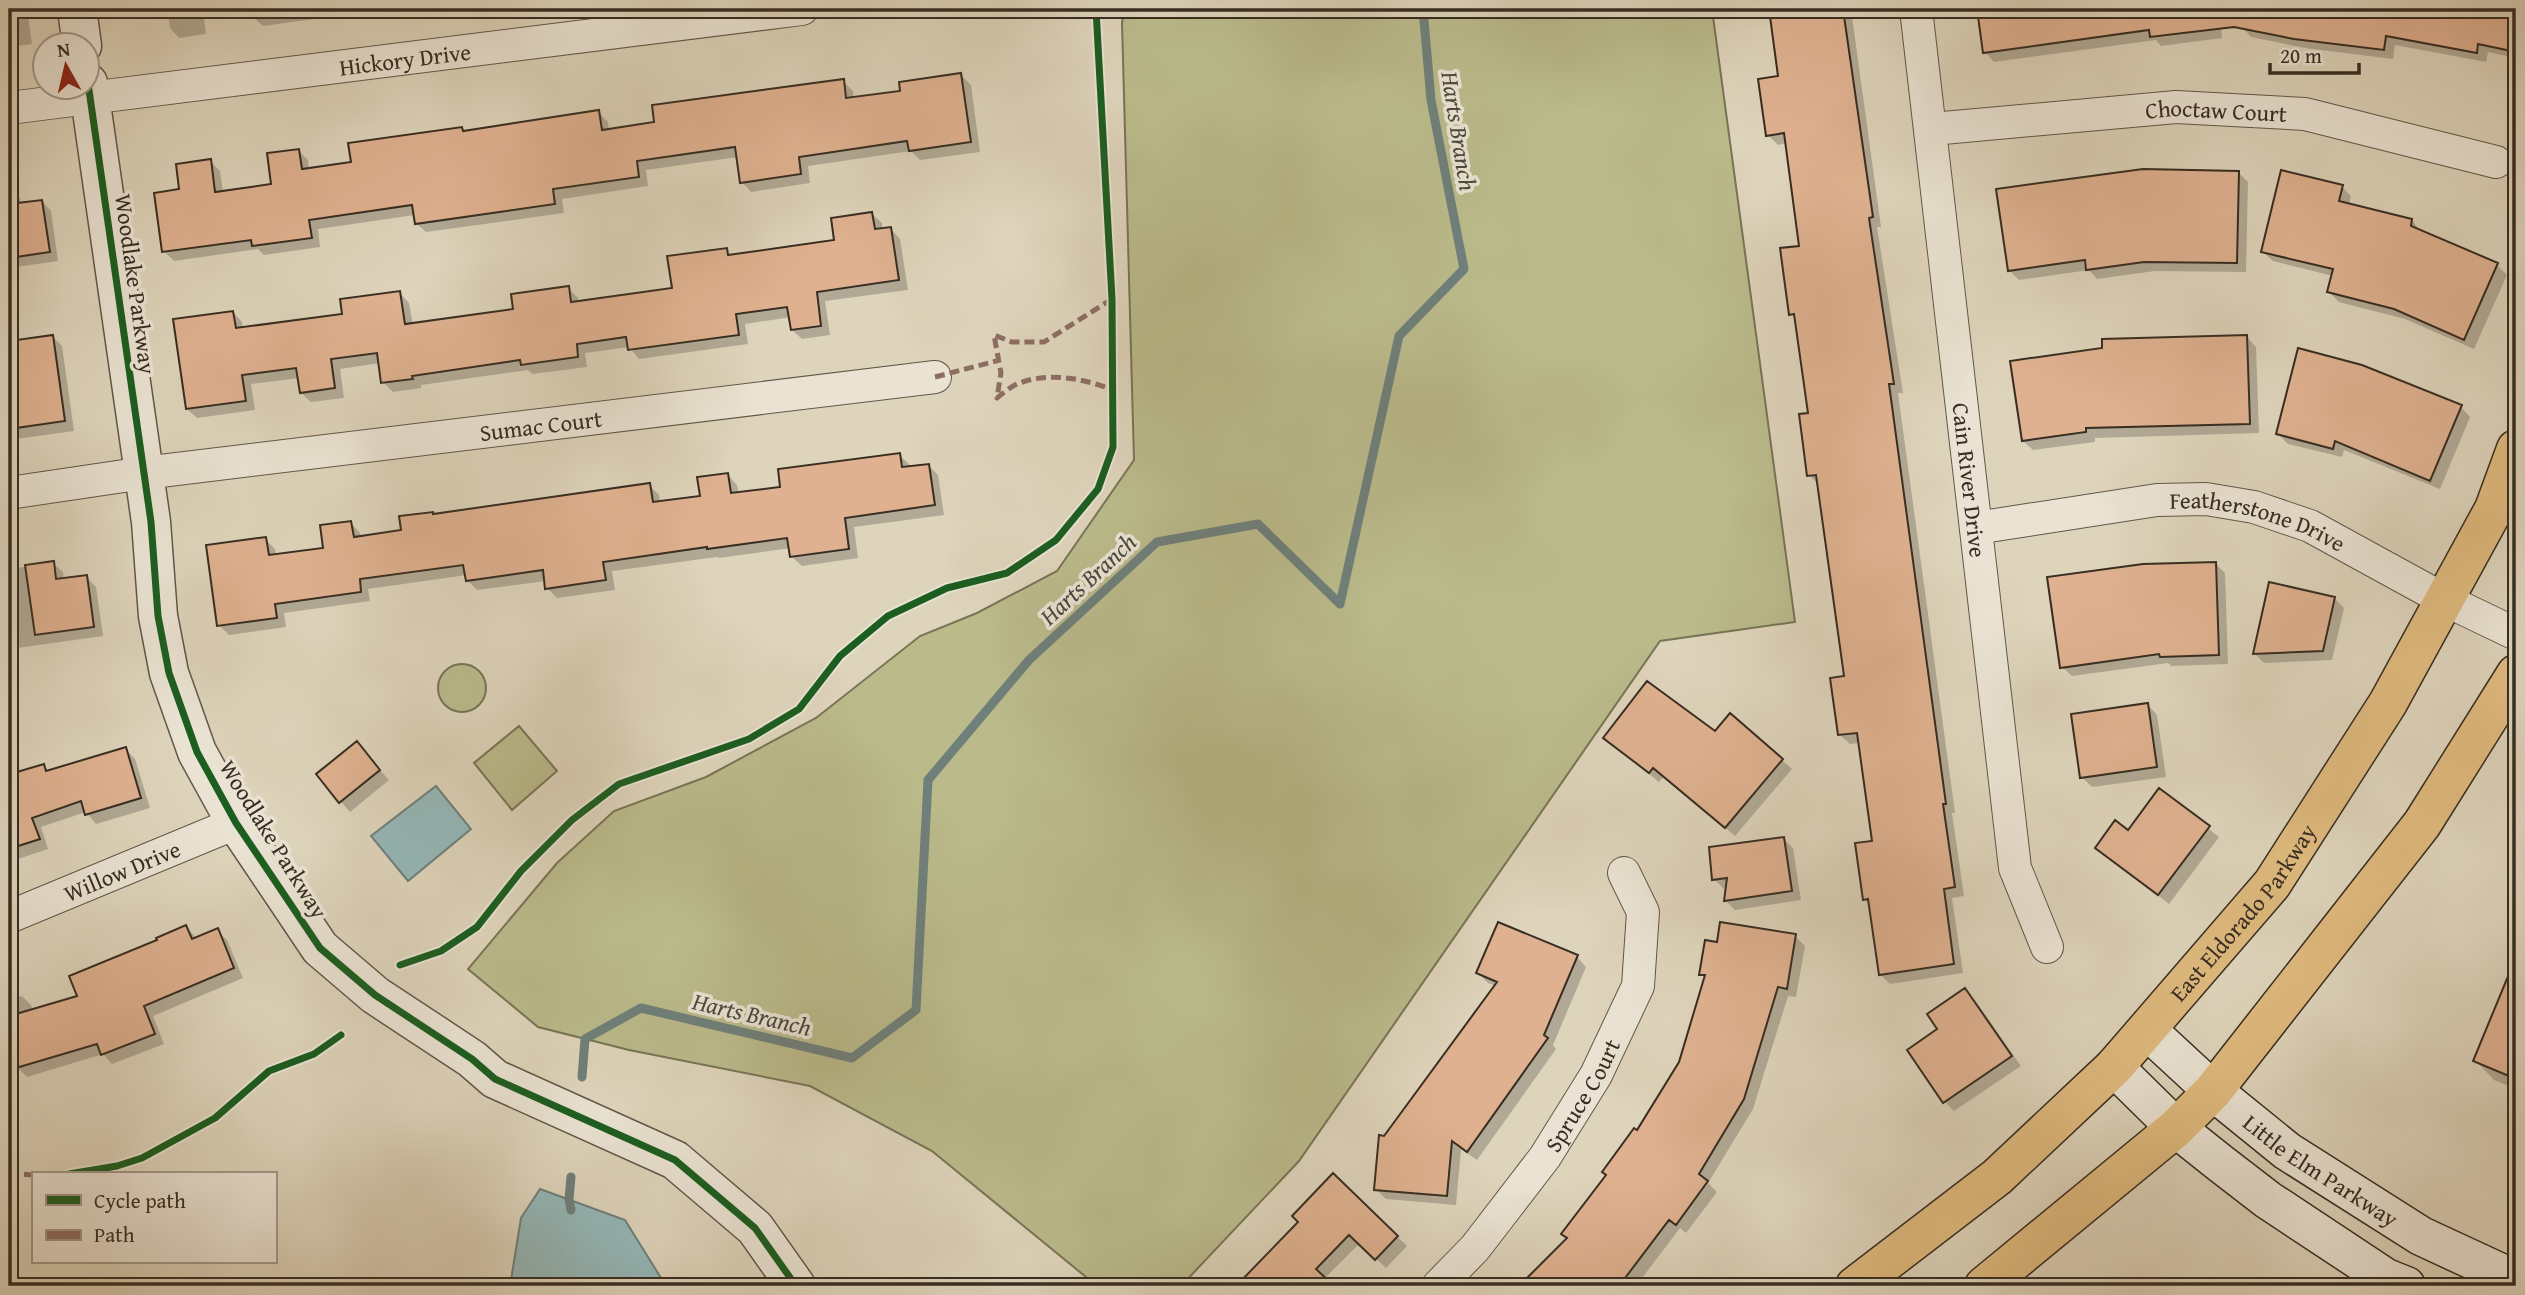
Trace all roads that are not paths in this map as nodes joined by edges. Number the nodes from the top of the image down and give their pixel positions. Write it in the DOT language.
graph roads {
  1 [pos="77,9"];
  2 [pos="802,9"];
  3 [pos="1916,9"];
  4 [pos="80,32"];
  5 [pos="102,89"];
  6 [pos="36,102"];
  7 [pos="91,102"];
  8 [pos="9,108"];
  9 [pos="1932,129"];
  10 [pos="2496,162"];
  11 [pos="935,377"];
  12 [pos="2516,449"];
  13 [pos="144,473"];
  14 [pos="9,493"];
  15 [pos="1976,528"];
  16 [pos="2445,600"];
  17 [pos="2516,634"];
  18 [pos="2516,674"];
  19 [pos="236,823"];
  20 [pos="1624,873"];
  21 [pos="9,917"];
  22 [pos="2046,947"];
  23 [pos="2147,1030"];
  24 [pos="2114,1068"];
  25 [pos="2213,1091"];
  26 [pos="2176,1128"];
  27 [pos="2516,1280"];
  28 [pos="796,1286"];
  29 [pos="1438,1286"];
  30 [pos="1855,1286"];
  31 [pos="1984,1286"];
  32 [pos="2406,1286"];
  1 -- 4 [label="street"];
  2 -- 5 [label="street, Hickory Drive"];
  3 -- 9 [label="street, Cain River Drive"];
  6 -- 8 [label="street, Hickory Drive"];
  7 -- 13 [label="street, Woodlake Parkway"];
  9 -- 10 [label="street, Choctaw Court"];
  9 -- 15 [label="street, Cain River Drive"];
  11 -- 13 [label="street, Sumac Court"];
  12 -- 16 [label="main road, East Eldorado Parkway"];
  13 -- 14 [label="street, Sumac Court"];
  13 -- 19 [label="street, Woodlake Parkway"];
  15 -- 16 [label="street, Featherstone Drive"];
  15 -- 22 [label="street, Cain River Drive"];
  16 -- 17 [label="street, Featherstone Drive"];
  16 -- 23 [label="main road, East Eldorado Parkway"];
  18 -- 25 [label="main road"];
  19 -- 21 [label="street, Willow Drive"];
  19 -- 28 [label="street, Woodlake Parkway"];
  20 -- 29 [label="street, Spruce Court"];
  23 -- 24 [label="main road, East Eldorado Parkway"];
  23 -- 25 [label="street, Little Elm Parkway"];
  24 -- 26 [label="street"];
  24 -- 30 [label="main road, East Eldorado Parkway"];
  25 -- 26 [label="main road"];
  25 -- 27 [label="street, Little Elm Parkway"];
  26 -- 31 [label="main road"];
  26 -- 32 [label="street"];
}
